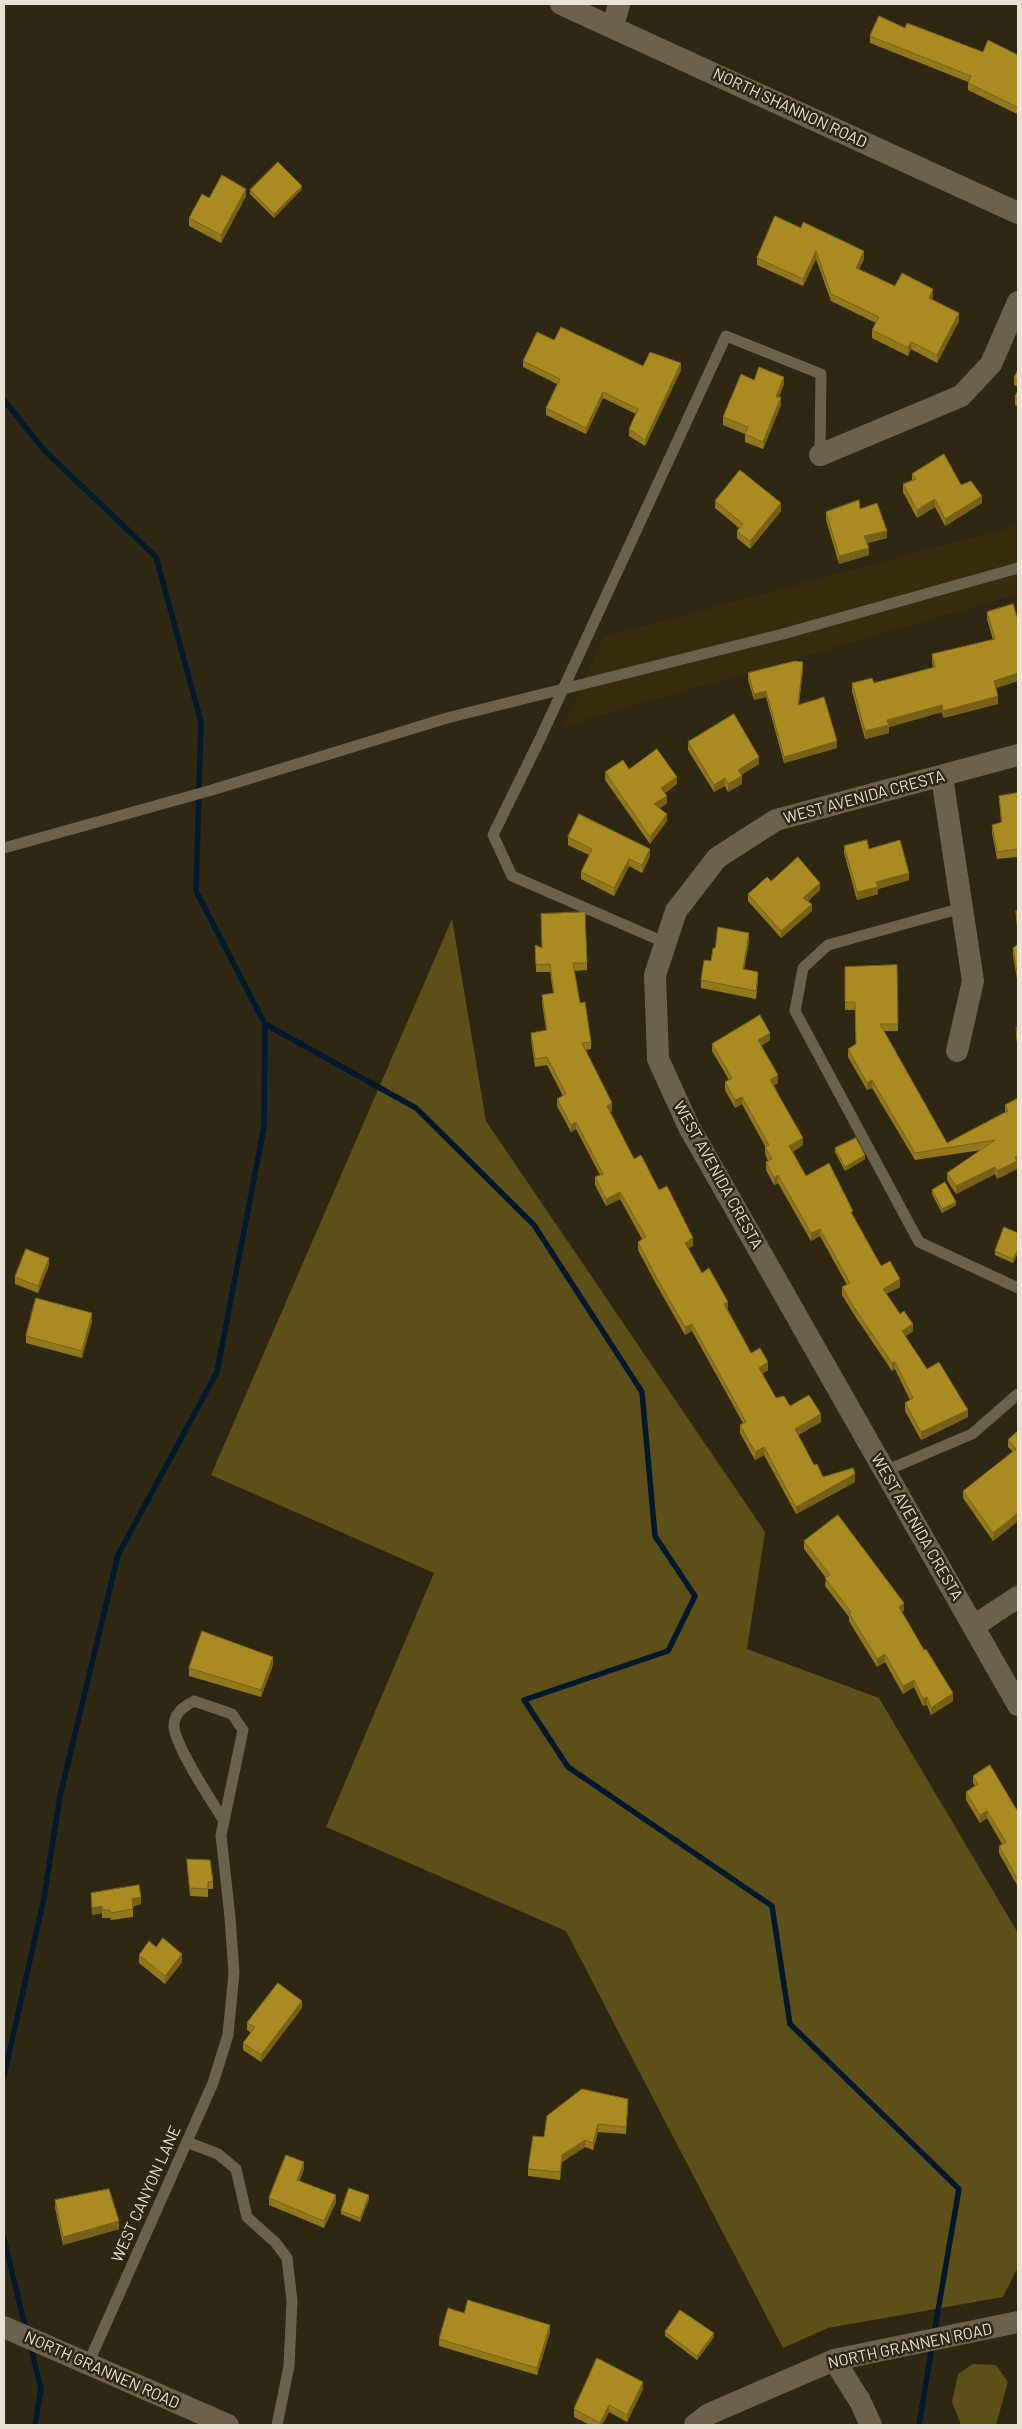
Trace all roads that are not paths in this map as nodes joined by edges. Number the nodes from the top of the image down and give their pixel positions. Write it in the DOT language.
graph roads {
  1 [pos="561,4"];
  2 [pos="619,4"];
  3 [pos="613,27"];
  4 [pos="1018,213"];
  5 [pos="1018,302"];
  6 [pos="820,455"];
  7 [pos="1018,568"];
  8 [pos="563,688"];
  9 [pos="1018,756"];
  10 [pos="942,777"];
  11 [pos="4,848"];
  12 [pos="962,908"];
  13 [pos="666,943"];
  14 [pos="957,1051"];
  15 [pos="1018,1288"];
  16 [pos="1018,1394"];
  17 [pos="885,1471"];
  18 [pos="1018,1597"];
  19 [pos="974,1626"];
  20 [pos="1018,1705"];
  21 [pos="224,1821"];
  22 [pos="187,2142"];
  23 [pos="1018,2322"];
  24 [pos="4,2327"];
  25 [pos="834,2360"];
  26 [pos="88,2364"];
  27 [pos="228,2425"];
  28 [pos="277,2425"];
  29 [pos="695,2425"];
  30 [pos="871,2425"];
  1 -- 3 [label="street, NORTH SHANNON ROAD"];
  2 -- 3 [label="street"];
  3 -- 4 [label="street, NORTH SHANNON ROAD"];
  5 -- 6 [label="street"];
  6 -- 8 [label="lane"];
  7 -- 8 [label="lane"];
  8 -- 11 [label="lane"];
  8 -- 13 [label="lane"];
  9 -- 10 [label="street, WEST AVENIDA CRESTA"];
  10 -- 12 [label="street"];
  10 -- 13 [label="street, WEST AVENIDA CRESTA"];
  12 -- 14 [label="street"];
  12 -- 15 [label="lane"];
  13 -- 17 [label="street, WEST AVENIDA CRESTA"];
  16 -- 17 [label="lane"];
  17 -- 19 [label="street, WEST AVENIDA CRESTA"];
  18 -- 19 [label="street"];
  19 -- 20 [label="street, WEST AVENIDA CRESTA"];
  21 -- 21 [label="lane, WEST CANYON LANE"];
  21 -- 22 [label="lane, WEST CANYON LANE"];
  22 -- 26 [label="lane, WEST CANYON LANE"];
  22 -- 28 [label="lane"];
  23 -- 25 [label="street, NORTH GRANNEN ROAD"];
  24 -- 26 [label="street, NORTH GRANNEN ROAD"];
  25 -- 29 [label="street, NORTH GRANNEN ROAD"];
  25 -- 30 [label="street"];
  26 -- 27 [label="street, NORTH GRANNEN ROAD"];
}
